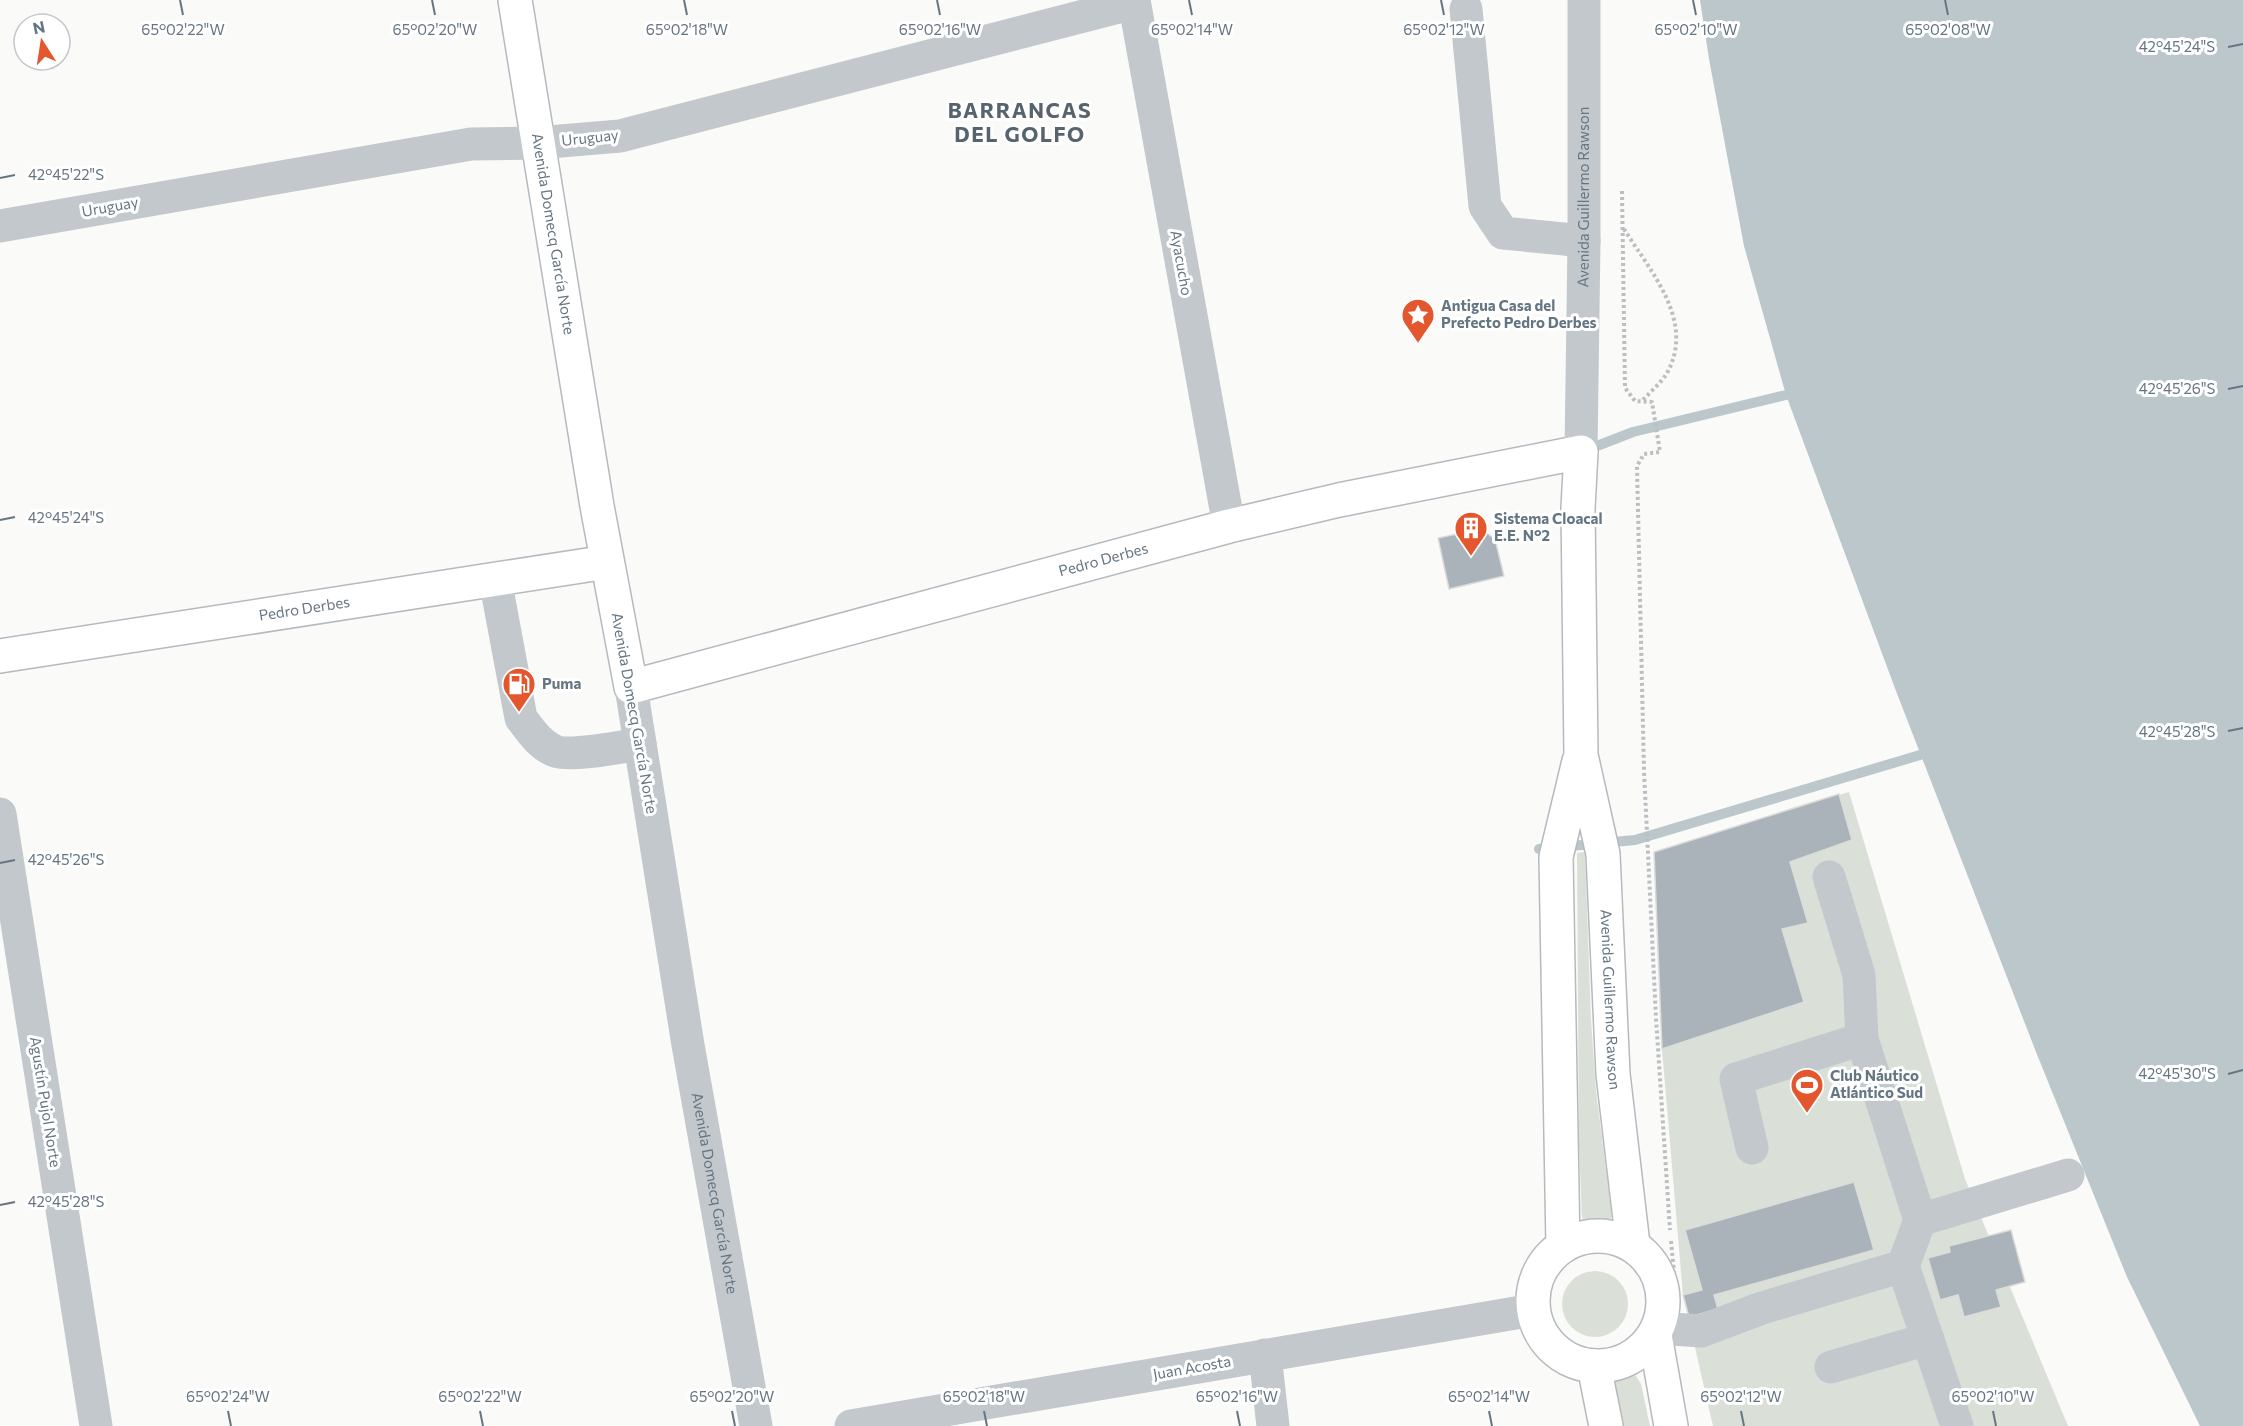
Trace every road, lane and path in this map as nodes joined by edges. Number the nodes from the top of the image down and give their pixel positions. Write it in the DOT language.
graph roads {
  1 [pos="515,0"];
  2 [pos="1584,0"];
  3 [pos="1134,2"];
  4 [pos="1466,9"];
  5 [pos="537,143"];
  6 [pos="1622,180"];
  7 [pos="0,226"];
  8 [pos="1623,228"];
  9 [pos="1584,241"];
  10 [pos="1642,401"];
  11 [pos="1581,452"];
  12 [pos="1229,525"];
  13 [pos="607,562"];
  14 [pos="495,579"];
  15 [pos="0,656"];
  16 [pos="631,687"];
  17 [pos="640,744"];
  18 [pos="1581,755"];
  19 [pos="0,814"];
  20 [pos="1829,877"];
  21 [pos="1862,1039"];
  22 [pos="1752,1148"];
  23 [pos="2068,1175"];
  24 [pos="1920,1220"];
  25 [pos="1633,1245"];
  26 [pos="1563,1246"];
  27 [pos="1903,1266"];
  28 [pos="1533,1310"];
  29 [pos="1665,1331"];
  30 [pos="1928,1339"];
  31 [pos="1265,1355"];
  32 [pos="1594,1366"];
  33 [pos="1831,1367"];
  34 [pos="96,1426"];
  35 [pos="756,1426"];
  36 [pos="851,1426"];
  37 [pos="1273,1426"];
  38 [pos="1606,1426"];
  39 [pos="1671,1426"];
  40 [pos="1957,1426"];
  1 -- 5 [label="main road, Avenida Domecq García Norte"];
  2 -- 9 [label="street, Avenida Guillermo Rawson"];
  3 -- 5 [label="street, Uruguay"];
  3 -- 12 [label="street, Ayacucho"];
  4 -- 9 [label="street"];
  5 -- 7 [label="street, Uruguay"];
  5 -- 13 [label="main road, Avenida Domecq García Norte"];
  6 -- 8 [label="path"];
  8 -- 10 [label="path"];
  8 -- 10 [label="path"];
  9 -- 11 [label="street, Avenida Guillermo Rawson"];
  10 -- 29 [label="path"];
  11 -- 12 [label="main road, Pedro Derbes"];
  11 -- 18 [label="main road, Avenida Guillermo Rawson"];
  12 -- 16 [label="main road, Pedro Derbes"];
  13 -- 14 [label="main road, Pedro Derbes"];
  13 -- 16 [label="main road, Avenida Domecq García Norte"];
  14 -- 15 [label="main road, Pedro Derbes"];
  14 -- 17 [label="street"];
  16 -- 17 [label="street, Avenida Domecq García Norte"];
  17 -- 35 [label="street, Avenida Domecq García Norte"];
  18 -- 25 [label="main road, Avenida Guillermo Rawson"];
  18 -- 26 [label="main road, Avenida Guillermo Rawson"];
  19 -- 34 [label="street, Agustín Pujol Norte"];
  20 -- 21 [label="street"];
  21 -- 22 [label="street"];
  21 -- 24 [label="street"];
  23 -- 24 [label="street"];
  24 -- 27 [label="street"];
  25 -- 26 [label="main road"];
  25 -- 29 [label="main road"];
  26 -- 28 [label="main road"];
  27 -- 29 [label="street"];
  27 -- 30 [label="street"];
  28 -- 31 [label="street, Juan Acosta"];
  28 -- 32 [label="main road"];
  29 -- 32 [label="main road"];
  29 -- 39 [label="main road"];
  30 -- 33 [label="street"];
  30 -- 40 [label="street"];
  31 -- 36 [label="street, Juan Acosta"];
  31 -- 37 [label="street"];
  32 -- 38 [label="main road"];
}
